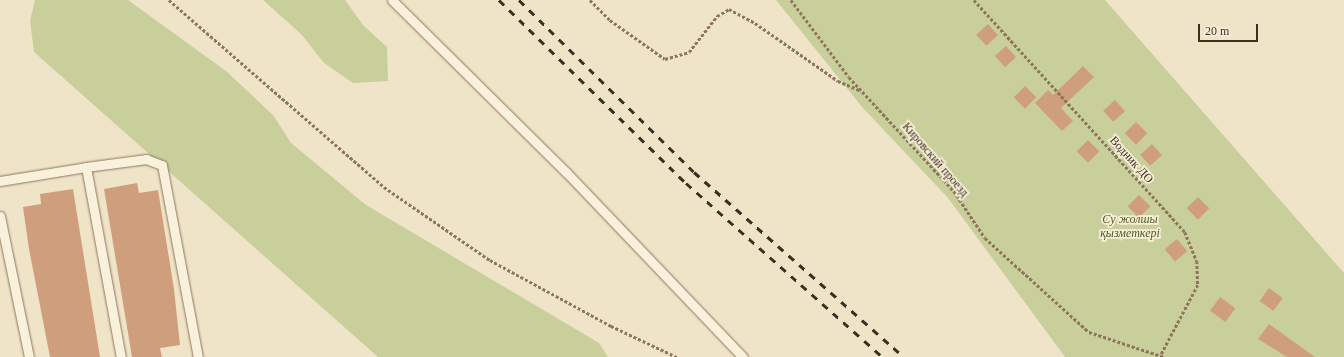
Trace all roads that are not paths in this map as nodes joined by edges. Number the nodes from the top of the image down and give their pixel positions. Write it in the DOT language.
graph roads {
  1 [pos="392,0"];
  2 [pos="86,167"];
  3 [pos="0,181"];
  4 [pos="0,216"];
  5 [pos="29,357"];
  6 [pos="120,357"];
  7 [pos="198,357"];
  8 [pos="743,357"];
  1 -- 8 [label="lane"];
  2 -- 3 [label="lane"];
  2 -- 6 [label="lane"];
  2 -- 7 [label="lane"];
  4 -- 5 [label="lane"];
}
